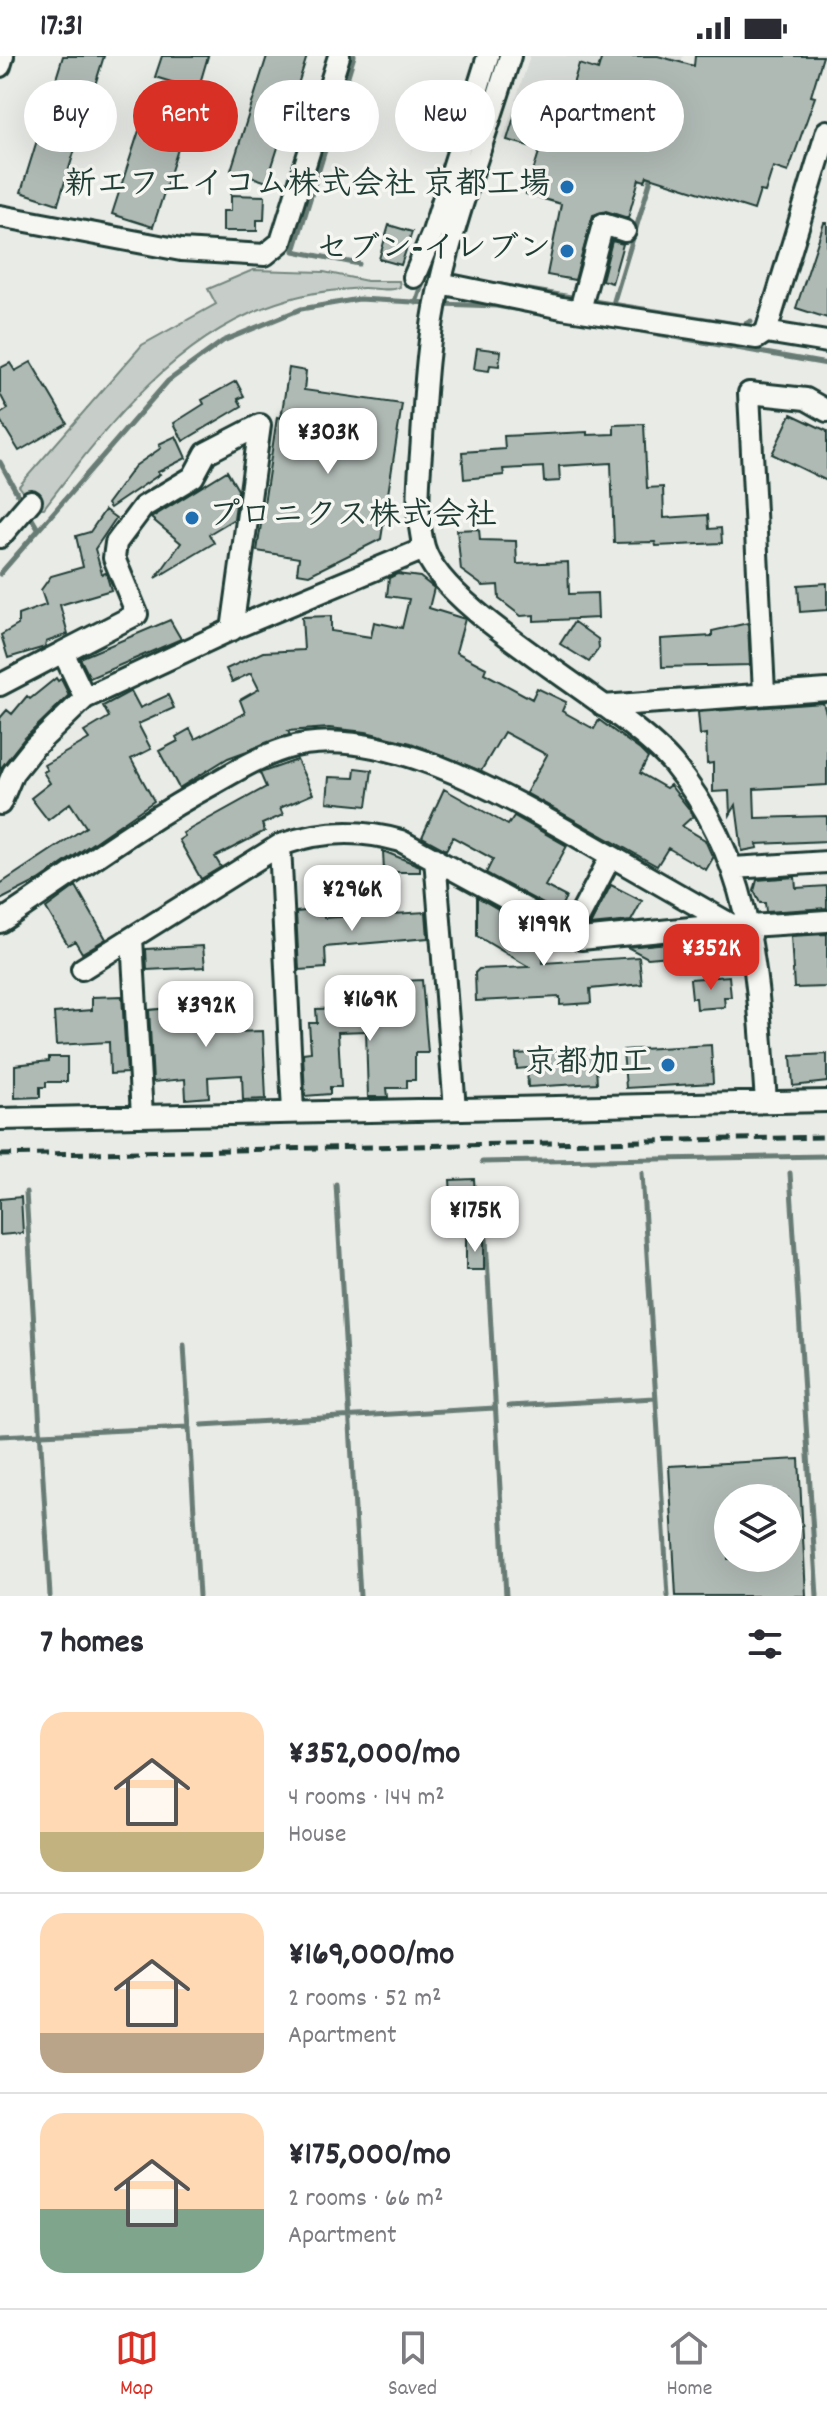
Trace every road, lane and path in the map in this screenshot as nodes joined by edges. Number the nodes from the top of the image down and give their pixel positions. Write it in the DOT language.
graph roads {
  1 [pos="3,56"];
  2 [pos="339,56"];
  3 [pos="488,56"];
  4 [pos="510,56"];
  5 [pos="0,66"];
  6 [pos="827,131"];
  7 [pos="0,216"];
  8 [pos="625,231"];
  9 [pos="414,277"];
  10 [pos="439,288"];
  11 [pos="589,303"];
  12 [pos="766,332"];
  13 [pos="827,342"];
  14 [pos="827,411"];
  15 [pos="31,501"];
  16 [pos="0,537"];
  17 [pos="424,549"];
  18 [pos="232,630"];
  19 [pos="63,652"];
  20 [pos="0,685"];
  21 [pos="827,690"];
  22 [pos="764,692"];
  23 [pos="85,698"];
  24 [pos="603,706"];
  25 [pos="0,804"];
  26 [pos="280,845"];
  27 [pos="611,856"];
  28 [pos="435,858"];
  29 [pos="827,862"];
  30 [pos="733,868"];
  31 [pos="827,921"];
  32 [pos="0,922"];
  33 [pos="574,927"];
  34 [pos="744,929"];
  35 [pos="132,938"];
  36 [pos="82,969"];
  37 [pos="827,1101"];
  38 [pos="766,1102"];
  39 [pos="455,1109"];
  40 [pos="293,1112"];
  41 [pos="142,1116"];
  42 [pos="0,1119"];
  1 -- 5 [label="street"];
  2 -- 7 [label="street"];
  3 -- 9 [label="street"];
  4 -- 10 [label="street"];
  6 -- 12 [label="street"];
  8 -- 11 [label="street"];
  10 -- 11 [label="street"];
  10 -- 17 [label="street"];
  11 -- 12 [label="street"];
  12 -- 13 [label="street"];
  14 -- 22 [label="street"];
  15 -- 16 [label="street"];
  17 -- 18 [label="street"];
  17 -- 24 [label="street"];
  18 -- 19 [label="street"];
  18 -- 23 [label="street"];
  19 -- 20 [label="street"];
  19 -- 23 [label="street"];
  21 -- 22 [label="street"];
  22 -- 24 [label="street"];
  23 -- 25 [label="street"];
  24 -- 30 [label="street"];
  26 -- 28 [label="street"];
  26 -- 35 [label="street"];
  26 -- 40 [label="street"];
  27 -- 32 [label="street"];
  27 -- 33 [label="street"];
  27 -- 34 [label="street"];
  28 -- 34 [label="street"];
  28 -- 39 [label="street"];
  29 -- 30 [label="street"];
  30 -- 34 [label="street"];
  31 -- 34 [label="street"];
  34 -- 38 [label="street"];
  35 -- 36 [label="street"];
  35 -- 41 [label="street"];
  37 -- 38 [label="street"];
  38 -- 39 [label="street"];
  39 -- 40 [label="street"];
  40 -- 41 [label="street"];
  41 -- 42 [label="street"];
}
